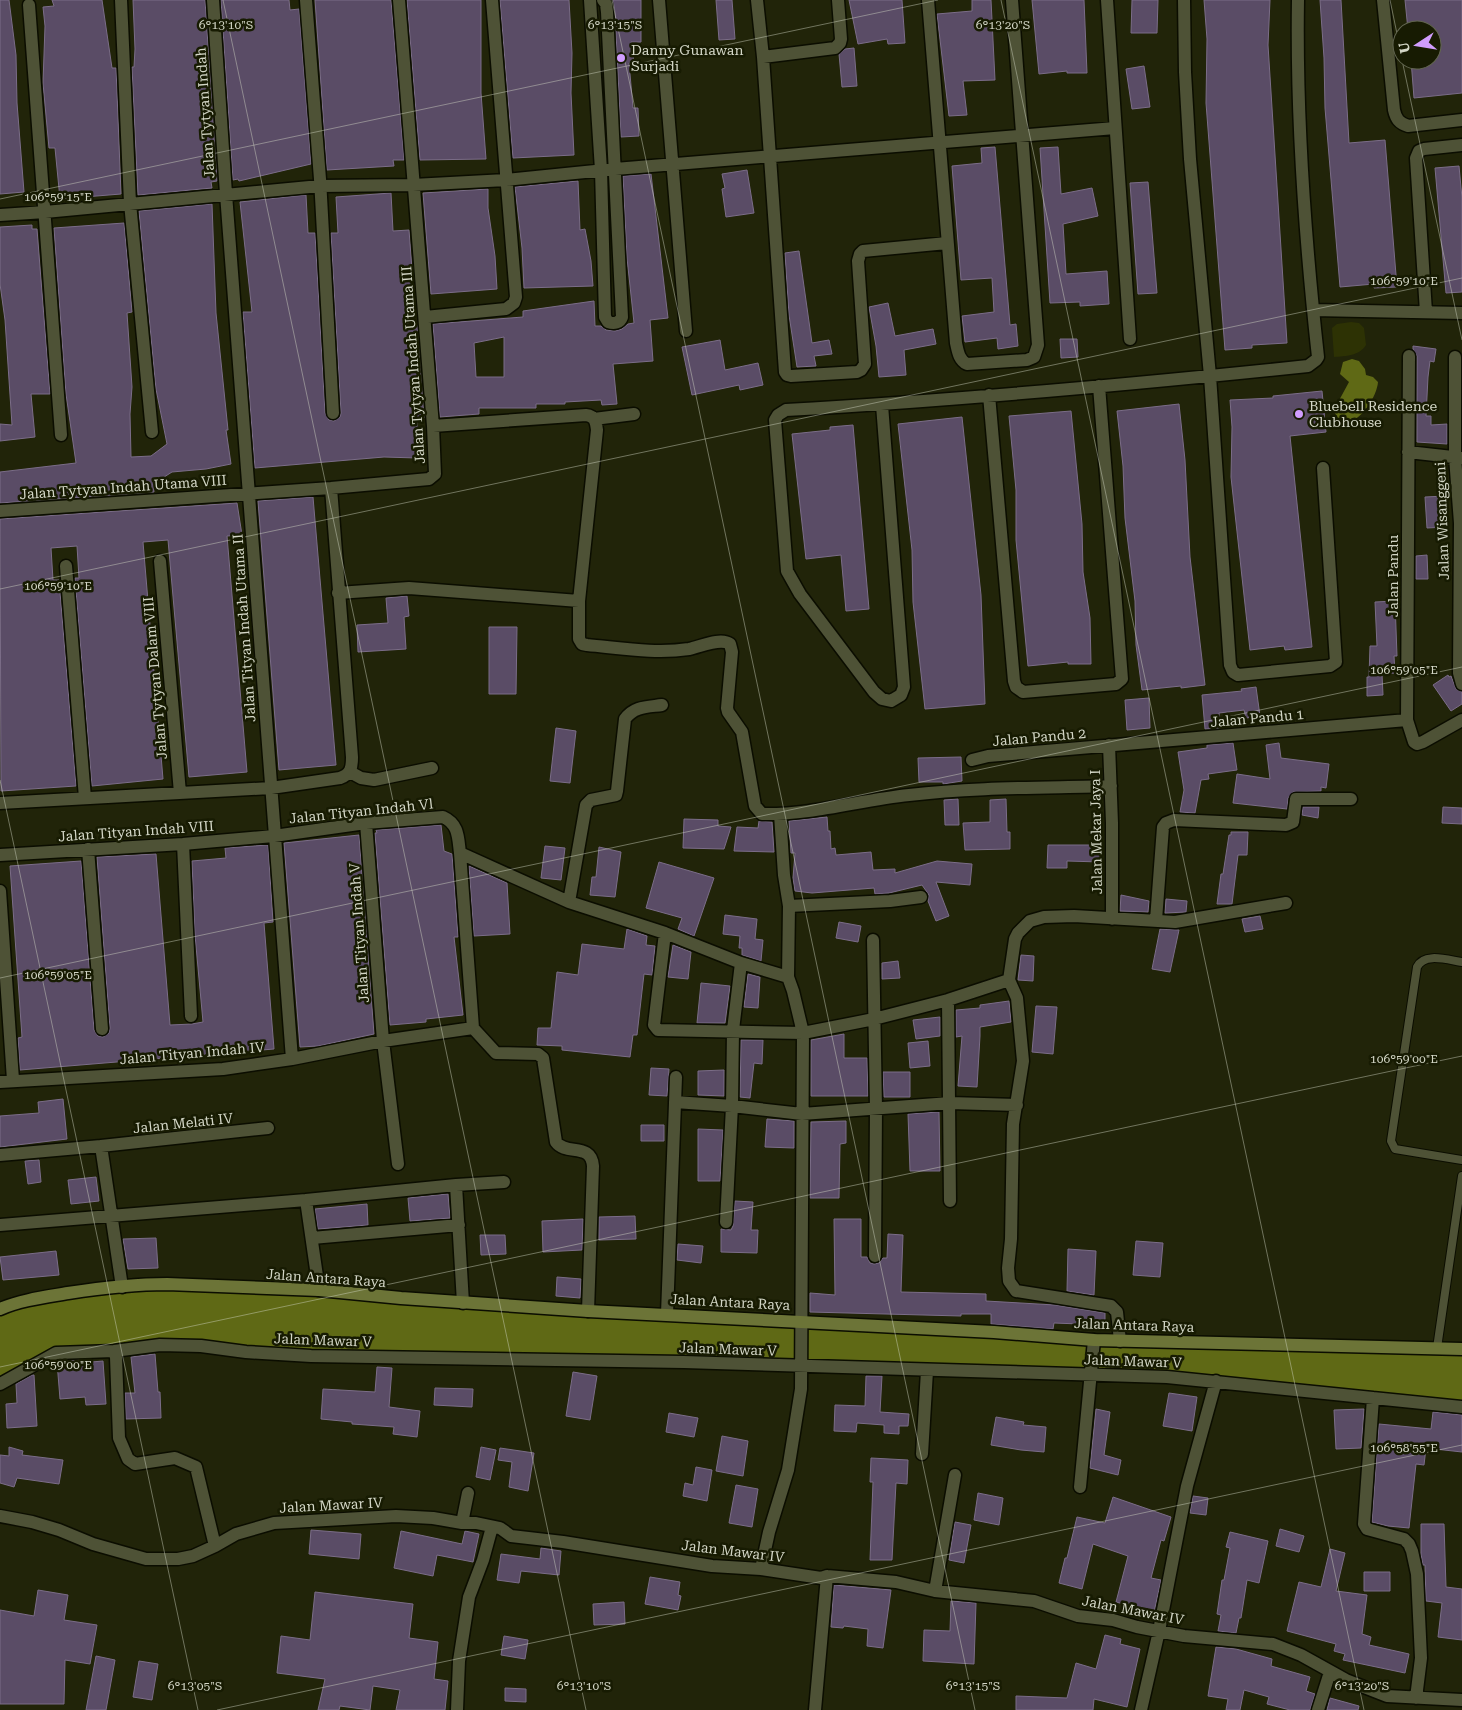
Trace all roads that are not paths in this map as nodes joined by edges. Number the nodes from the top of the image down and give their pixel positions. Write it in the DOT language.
graph roads {
  1 [pos="121,0"];
  2 [pos="213,0"];
  3 [pos="306,0"];
  4 [pos="399,0"];
  5 [pos="492,0"];
  6 [pos="590,0"];
  7 [pos="603,0"];
  8 [pos="659,0"];
  9 [pos="758,0"];
  10 [pos="838,0"];
  11 [pos="928,0"];
  12 [pos="1012,0"];
  13 [pos="1107,0"];
  14 [pos="1184,0"];
  15 [pos="1298,0"];
  16 [pos="1383,0"];
  17 [pos="29,5"];
  18 [pos="763,57"];
  19 [pos="1462,120"];
  20 [pos="1115,128"];
  21 [pos="1021,136"];
  22 [pos="939,143"];
  23 [pos="1462,145"];
  24 [pos="771,157"];
  25 [pos="671,164"];
  26 [pos="615,169"];
  27 [pos="601,170"];
  28 [pos="506,180"];
  29 [pos="413,185"];
  30 [pos="320,186"];
  31 [pos="226,194"];
  32 [pos="130,203"];
  33 [pos="44,212"];
  34 [pos="0,215"];
  35 [pos="946,243"];
  36 [pos="1313,310"];
  37 [pos="1426,312"];
  38 [pos="1462,313"];
  39 [pos="425,317"];
  40 [pos="686,332"];
  41 [pos="1130,339"];
  42 [pos="1409,356"];
  43 [pos="1455,357"];
  44 [pos="1210,376"];
  45 [pos="1099,386"];
  46 [pos="989,395"];
  47 [pos="882,405"];
  48 [pos="333,413"];
  49 [pos="634,414"];
  50 [pos="594,419"];
  51 [pos="433,426"];
  52 [pos="152,432"];
  53 [pos="61,435"];
  54 [pos="1408,452"];
  55 [pos="1459,457"];
  56 [pos="1323,468"];
  57 [pos="331,488"];
  58 [pos="249,493"];
  59 [pos="0,511"];
  60 [pos="160,561"];
  61 [pos="66,566"];
  62 [pos="338,592"];
  63 [pos="580,601"];
  64 [pos="1462,684"];
  65 [pos="662,705"];
  66 [pos="1407,720"];
  67 [pos="1462,720"];
  68 [pos="1109,745"];
  69 [pos="972,760"];
  70 [pos="432,768"];
  71 [pos="350,772"];
  72 [pos="1111,786"];
  73 [pos="271,788"];
  74 [pos="180,793"];
  75 [pos="85,798"];
  76 [pos="1351,799"];
  77 [pos="0,803"];
  78 [pos="780,814"];
  79 [pos="366,824"];
  80 [pos="274,836"];
  81 [pos="183,844"];
  82 [pos="88,850"];
  83 [pos="460,852"];
  84 [pos="0,855"];
  85 [pos="0,892"];
  86 [pos="921,897"];
  87 [pos="569,902"];
  88 [pos="1286,903"];
  89 [pos="789,906"];
  90 [pos="1112,918"];
  91 [pos="1156,920"];
  92 [pos="664,933"];
  93 [pos="873,940"];
  94 [pos="1462,962"];
  95 [pos="742,963"];
  96 [pos="788,977"];
  97 [pos="1009,980"];
  98 [pos="948,1000"];
  99 [pos="191,1016"];
  100 [pos="874,1019"];
  101 [pos="473,1028"];
  102 [pos="102,1029"];
  103 [pos="733,1030"];
  104 [pos="803,1033"];
  105 [pos="383,1041"];
  106 [pos="292,1059"];
  107 [pos="676,1077"];
  108 [pos="13,1080"];
  109 [pos="0,1082"];
  110 [pos="675,1102"];
  111 [pos="950,1103"];
  112 [pos="1017,1105"];
  113 [pos="732,1106"];
  114 [pos="876,1108"];
  115 [pos="802,1114"];
  116 [pos="268,1128"];
  117 [pos="101,1146"];
  118 [pos="0,1155"];
  119 [pos="1462,1160"];
  120 [pos="398,1164"];
  121 [pos="1462,1176"];
  122 [pos="504,1182"];
  123 [pos="456,1185"];
  124 [pos="950,1200"];
  125 [pos="301,1201"];
  126 [pos="112,1216"];
  127 [pos="726,1222"];
  128 [pos="0,1225"];
  129 [pos="459,1226"];
  130 [pos="312,1238"];
  131 [pos="875,1256"];
  132 [pos="122,1287"];
  133 [pos="319,1290"];
  134 [pos="462,1303"];
  135 [pos="0,1309"];
  136 [pos="588,1311"];
  137 [pos="668,1314"];
  138 [pos="802,1321"];
  139 [pos="1120,1341"];
  140 [pos="1094,1346"];
  141 [pos="1437,1348"];
  142 [pos="1462,1349"];
  143 [pos="114,1351"];
  144 [pos="801,1367"];
  145 [pos="927,1370"];
  146 [pos="1091,1375"];
  147 [pos="1216,1381"];
  148 [pos="0,1384"];
  149 [pos="1374,1398"];
  150 [pos="1462,1407"];
  151 [pos="922,1454"];
  152 [pos="955,1474"];
  153 [pos="1080,1486"];
  154 [pos="468,1493"];
  155 [pos="0,1516"];
  156 [pos="462,1523"];
  157 [pos="492,1527"];
  158 [pos="216,1546"];
  159 [pos="761,1569"];
  160 [pos="827,1576"];
  161 [pos="935,1591"];
  162 [pos="1159,1631"];
  163 [pos="1330,1672"];
  164 [pos="1416,1698"];
  165 [pos="1462,1700"];
  166 [pos="457,1710"];
  167 [pos="815,1710"];
  168 [pos="1141,1710"];
  169 [pos="1318,1710"];
  1 -- 32 [label="street"];
  2 -- 31 [label="street, Jalan Tytyan Indah"];
  3 -- 30 [label="street"];
  4 -- 29 [label="street, Jalan Tytyan Indah Utama III"];
  5 -- 28 [label="street"];
  6 -- 27 [label="street"];
  7 -- 26 [label="street"];
  8 -- 25 [label="street"];
  9 -- 18 [label="street"];
  10 -- 18 [label="street"];
  11 -- 22 [label="street"];
  12 -- 21 [label="street"];
  13 -- 20 [label="street"];
  14 -- 44 [label="street"];
  15 -- 36 [label="street"];
  16 -- 19 [label="street"];
  17 -- 33 [label="street"];
  18 -- 24 [label="street"];
  20 -- 21 [label="street"];
  20 -- 41 [label="street"];
  21 -- 22 [label="street"];
  21 -- 35 [label="street"];
  22 -- 24 [label="street"];
  22 -- 35 [label="street"];
  23 -- 37 [label="street"];
  24 -- 25 [label="street"];
  24 -- 35 [label="street"];
  25 -- 26 [label="street"];
  25 -- 40 [label="street"];
  26 -- 27 [label="street"];
  26 -- 27 [label="street"];
  27 -- 28 [label="street"];
  28 -- 29 [label="street"];
  28 -- 39 [label="street"];
  29 -- 30 [label="street"];
  29 -- 39 [label="street, Jalan Tytyan Indah Utama III"];
  30 -- 31 [label="street"];
  30 -- 48 [label="street"];
  31 -- 32 [label="street"];
  31 -- 58 [label="street, Jalan Tityan Indah Utama II"];
  32 -- 33 [label="street"];
  32 -- 52 [label="street"];
  33 -- 34 [label="street"];
  33 -- 53 [label="street"];
  36 -- 37 [label="street"];
  36 -- 44 [label="street"];
  37 -- 38 [label="street"];
  39 -- 51 [label="street, Jalan Tytyan Indah Utama III"];
  42 -- 54 [label="street, Jalan Pandu"];
  43 -- 55 [label="street, Jalan Wisanggeni"];
  44 -- 45 [label="street"];
  44 -- 56 [label="street"];
  45 -- 46 [label="street"];
  45 -- 46 [label="street"];
  46 -- 47 [label="street"];
  47 -- 47 [label="street"];
  49 -- 50 [label="street"];
  50 -- 51 [label="street"];
  50 -- 63 [label="street"];
  51 -- 57 [label="street, Jalan Tytyan Indah Utama III"];
  54 -- 55 [label="street"];
  54 -- 66 [label="street, Jalan Pandu"];
  55 -- 64 [label="street, Jalan Wisanggeni"];
  57 -- 58 [label="street, Jalan Tytyan Indah Utama III"];
  57 -- 62 [label="street"];
  58 -- 59 [label="street, Jalan Tytyan Indah Utama VIII"];
  58 -- 73 [label="street, Jalan Tityan Indah Utama II"];
  60 -- 74 [label="street, Jalan Tytyan Dalam VIII"];
  61 -- 75 [label="street"];
  62 -- 63 [label="street"];
  62 -- 71 [label="street"];
  63 -- 78 [label="street"];
  65 -- 87 [label="street"];
  66 -- 67 [label="street, Jalan Pandu"];
  66 -- 68 [label="street, Jalan Pandu 1"];
  68 -- 69 [label="street, Jalan Pandu 2"];
  68 -- 72 [label="street, Jalan Mekar Jaya I"];
  70 -- 71 [label="street"];
  71 -- 73 [label="street"];
  72 -- 78 [label="street"];
  72 -- 90 [label="street, Jalan Mekar Jaya I"];
  73 -- 74 [label="street"];
  73 -- 80 [label="street, Jalan Tityan Indah Utama II"];
  74 -- 75 [label="street"];
  75 -- 77 [label="street"];
  76 -- 91 [label="street"];
  78 -- 89 [label="street"];
  79 -- 80 [label="street, Jalan Tityan Indah Vl"];
  79 -- 83 [label="street, Jalan Tityan Indah Vl"];
  79 -- 105 [label="street, Jalan Tityan Indah V"];
  80 -- 81 [label="street, Jalan Tityan Indah VIII"];
  80 -- 106 [label="street, Jalan Tityan Indah Utama II"];
  81 -- 82 [label="street, Jalan Tityan Indah VIII"];
  81 -- 99 [label="street"];
  82 -- 84 [label="street, Jalan Tityan Indah VIII"];
  82 -- 102 [label="street"];
  83 -- 87 [label="street"];
  83 -- 101 [label="street"];
  85 -- 108 [label="street"];
  86 -- 89 [label="street"];
  87 -- 92 [label="street"];
  88 -- 91 [label="street"];
  89 -- 96 [label="street"];
  90 -- 91 [label="street"];
  90 -- 97 [label="street"];
  92 -- 95 [label="street"];
  92 -- 103 [label="street"];
  93 -- 100 [label="street"];
  94 -- 119 [label="lane"];
  95 -- 96 [label="street"];
  95 -- 103 [label="street"];
  96 -- 104 [label="street"];
  97 -- 98 [label="street"];
  97 -- 112 [label="street"];
  98 -- 100 [label="street"];
  98 -- 111 [label="street"];
  100 -- 104 [label="street"];
  100 -- 114 [label="street"];
  101 -- 105 [label="street, Jalan Tityan Indah IV"];
  101 -- 136 [label="street"];
  103 -- 104 [label="street"];
  103 -- 113 [label="street"];
  104 -- 115 [label="street"];
  105 -- 106 [label="street, Jalan Tityan Indah IV"];
  105 -- 120 [label="street, Jalan Tityan Indah V"];
  106 -- 108 [label="street, Jalan Tityan Indah IV"];
  107 -- 110 [label="street"];
  108 -- 109 [label="street, Jalan Tityan Indah IV"];
  110 -- 113 [label="street"];
  110 -- 137 [label="street"];
  111 -- 112 [label="street"];
  111 -- 114 [label="street"];
  111 -- 124 [label="street"];
  112 -- 139 [label="street"];
  113 -- 115 [label="street"];
  113 -- 127 [label="street"];
  114 -- 115 [label="street"];
  114 -- 131 [label="street"];
  115 -- 138 [label="street"];
  116 -- 117 [label="street, Jalan Melati IV"];
  117 -- 118 [label="street, Jalan Melati IV"];
  117 -- 126 [label="street"];
  121 -- 141 [label="lane"];
  122 -- 123 [label="street"];
  123 -- 125 [label="street"];
  123 -- 129 [label="street"];
  125 -- 126 [label="street"];
  125 -- 130 [label="street"];
  126 -- 128 [label="street"];
  126 -- 132 [label="street"];
  129 -- 130 [label="street"];
  129 -- 134 [label="street"];
  130 -- 133 [label="street"];
  132 -- 133 [label="street, Jalan Antara Raya"];
  132 -- 135 [label="street, Jalan Antara Raya"];
  133 -- 134 [label="street, Jalan Antara Raya"];
  134 -- 136 [label="street, Jalan Antara Raya"];
  136 -- 137 [label="street, Jalan Antara Raya"];
  137 -- 138 [label="street, Jalan Antara Raya"];
  138 -- 140 [label="street, Jalan Antara Raya"];
  138 -- 144 [label="street"];
  139 -- 140 [label="street, Jalan Antara Raya"];
  139 -- 141 [label="street, Jalan Antara Raya"];
  140 -- 146 [label="street"];
  141 -- 142 [label="street, Jalan Antara Raya"];
  143 -- 144 [label="street, Jalan Mawar V"];
  143 -- 148 [label="street, Jalan Mawar V"];
  143 -- 158 [label="street"];
  144 -- 145 [label="street, Jalan Mawar V"];
  144 -- 159 [label="street"];
  145 -- 146 [label="street, Jalan Mawar V"];
  145 -- 151 [label="street"];
  146 -- 147 [label="street, Jalan Mawar V"];
  146 -- 153 [label="street"];
  147 -- 149 [label="street, Jalan Mawar V"];
  147 -- 162 [label="street"];
  149 -- 150 [label="street, Jalan Mawar V"];
  149 -- 164 [label="street"];
  152 -- 161 [label="street"];
  154 -- 156 [label="street"];
  155 -- 158 [label="street, Jalan Mawar IV"];
  156 -- 157 [label="street, Jalan Mawar IV"];
  156 -- 158 [label="street, Jalan Mawar IV"];
  157 -- 159 [label="street, Jalan Mawar IV"];
  157 -- 166 [label="street"];
  159 -- 160 [label="street, Jalan Mawar IV"];
  160 -- 161 [label="street, Jalan Mawar IV"];
  160 -- 167 [label="street"];
  161 -- 162 [label="street, Jalan Mawar IV"];
  162 -- 163 [label="street, Jalan Mawar IV"];
  162 -- 168 [label="street"];
  163 -- 164 [label="street, Jalan Mawar IV"];
  163 -- 169 [label="street"];
  164 -- 165 [label="street, Jalan Mawar IV"];
}
